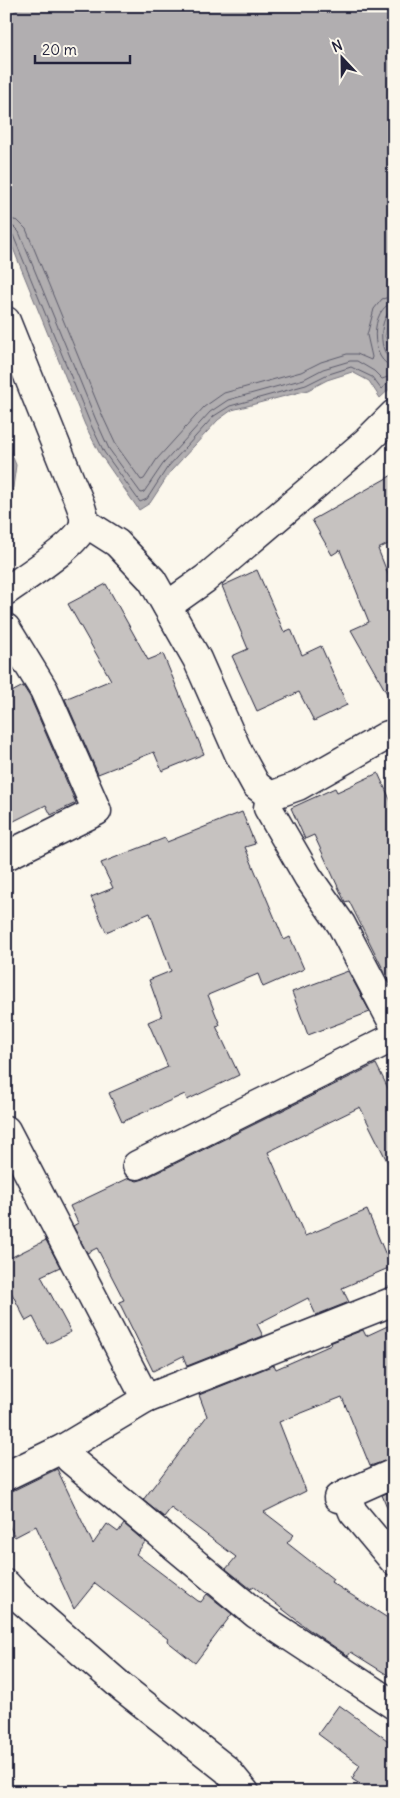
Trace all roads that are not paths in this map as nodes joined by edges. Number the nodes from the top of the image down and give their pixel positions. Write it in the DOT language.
graph roads {
  1 [pos="6,321"];
  2 [pos="394,414"];
  3 [pos="84,522"];
  4 [pos="6,591"];
  5 [pos="167,606"];
  6 [pos="6,628"];
  7 [pos="394,738"];
  8 [pos="270,796"];
  9 [pos="6,856"];
  10 [pos="394,1025"];
  11 [pos="394,1037"];
  12 [pos="6,1130"];
  13 [pos="137,1165"];
  14 [pos="394,1300"];
  15 [pos="146,1399"];
  16 [pos="64,1448"];
  17 [pos="394,1473"];
  18 [pos="6,1476"];
  19 [pos="394,1561"];
  20 [pos="6,1584"];
  21 [pos="394,1706"];
  22 [pos="245,1792"];
  1 -- 3 [label="street"];
  2 -- 5 [label="street"];
  3 -- 4 [label="street"];
  3 -- 5 [label="street"];
  5 -- 8 [label="street"];
  6 -- 9 [label="street"];
  7 -- 8 [label="street"];
  8 -- 10 [label="street"];
  11 -- 13 [label="street"];
  12 -- 15 [label="street"];
  14 -- 15 [label="street"];
  15 -- 16 [label="street"];
  16 -- 18 [label="street"];
  16 -- 21 [label="street"];
  17 -- 19 [label="street"];
  20 -- 22 [label="street"];
}
